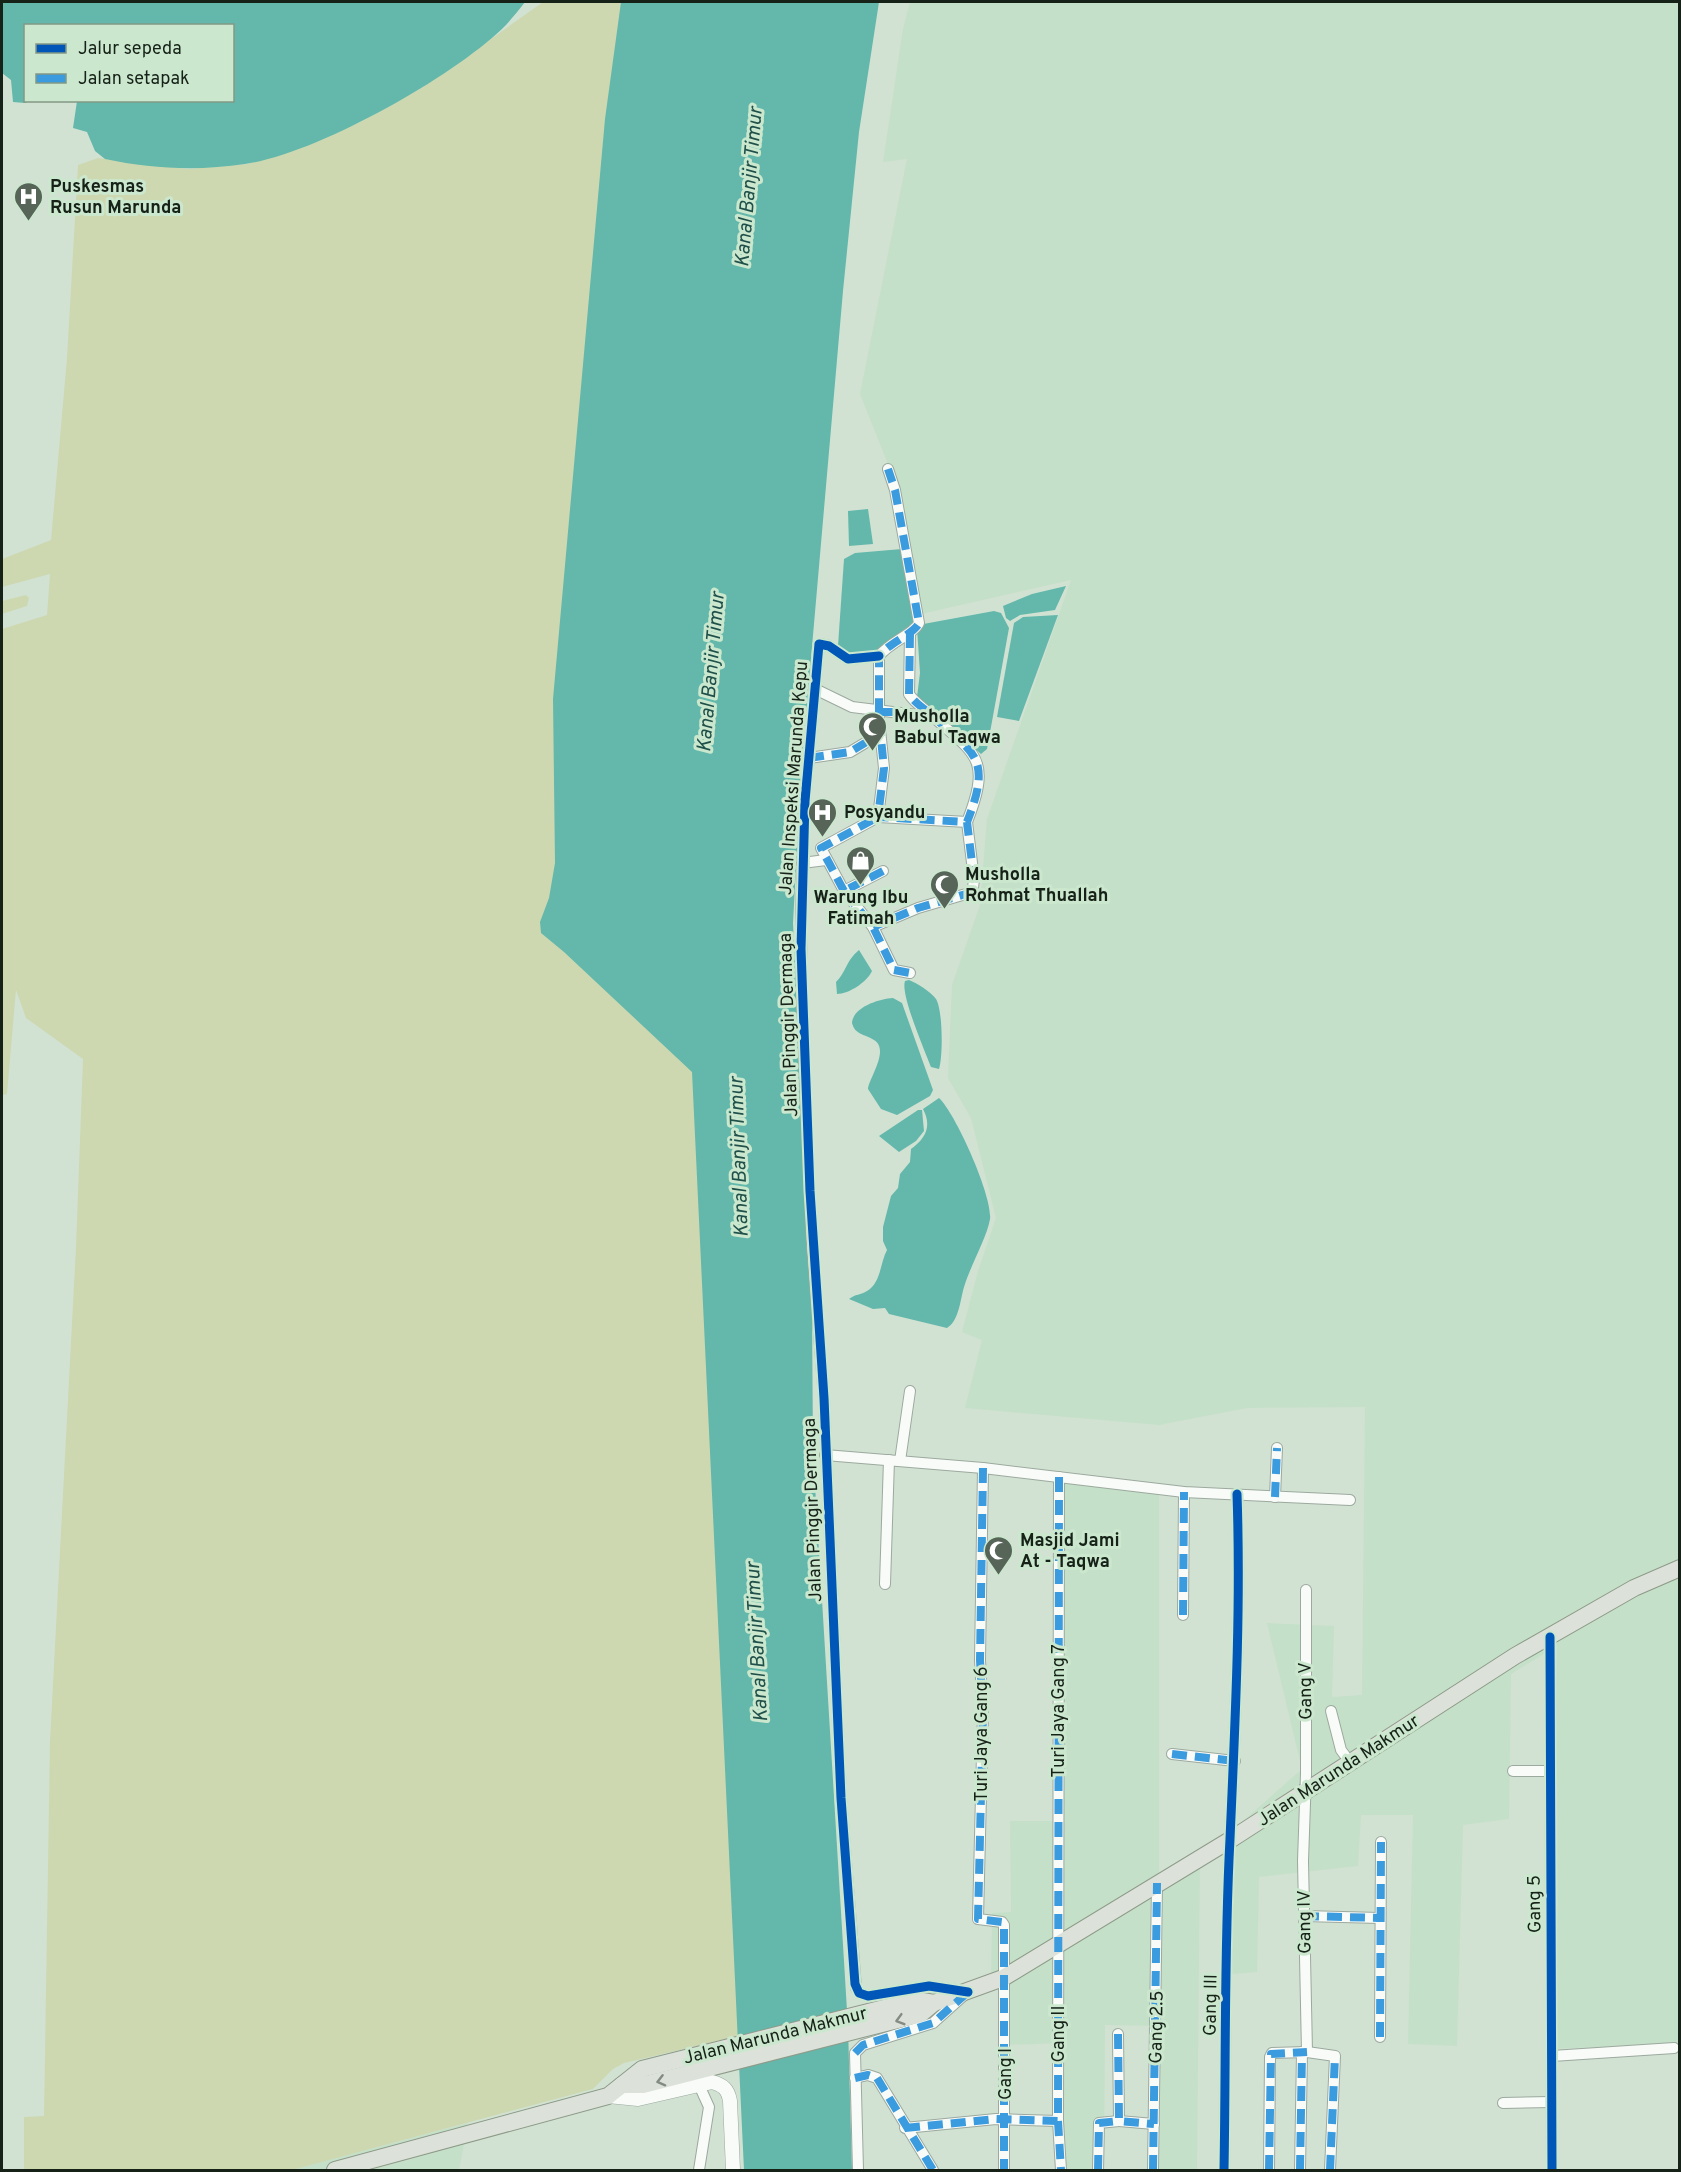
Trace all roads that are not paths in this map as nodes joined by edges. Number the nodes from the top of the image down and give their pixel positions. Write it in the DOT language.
graph roads {
  1 [pos="888,469"];
  2 [pos="910,633"];
  3 [pos="879,656"];
  4 [pos="815,689"];
  5 [pos="879,712"];
  6 [pos="933,717"];
  7 [pos="880,734"];
  8 [pos="809,758"];
  9 [pos="878,817"];
  10 [pos="967,822"];
  11 [pos="826,860"];
  12 [pos="802,863"];
  13 [pos="884,870"];
  14 [pos="844,891"];
  15 [pos="801,914"];
  16 [pos="873,927"];
  17 [pos="910,973"];
  18 [pos="910,1390"];
  19 [pos="1277,1448"];
  20 [pos="825,1455"];
  21 [pos="895,1460"];
  22 [pos="984,1468"];
  23 [pos="1059,1477"];
  24 [pos="1184,1492"];
  25 [pos="1237,1494"];
  26 [pos="1275,1497"];
  27 [pos="1350,1500"];
  28 [pos="1680,1568"];
  29 [pos="885,1584"];
  30 [pos="1306,1590"];
  31 [pos="1183,1615"];
  32 [pos="1550,1637"];
  33 [pos="1331,1711"];
  34 [pos="1172,1754"];
  35 [pos="1235,1761"];
  36 [pos="1350,1762"];
  37 [pos="1513,1771"];
  38 [pos="1551,1771"];
  39 [pos="1306,1792"];
  40 [pos="1230,1840"];
  41 [pos="1381,1842"];
  42 [pos="1157,1883"];
  43 [pos="1304,1916"];
  44 [pos="1380,1917"];
  45 [pos="1058,1946"];
  46 [pos="1003,1978"];
  47 [pos="968,1992"];
  48 [pos="861,2023"];
  49 [pos="1118,2034"];
  50 [pos="1380,2037"];
  51 [pos="1674,2048"];
  52 [pos="1305,2052"];
  53 [pos="1552,2056"];
  54 [pos="855,2078"];
  55 [pos="622,2085"];
  56 [pos="699,2085"];
  57 [pos="608,2096"];
  58 [pos="1551,2102"];
  59 [pos="1503,2103"];
  60 [pos="1005,2119"];
  61 [pos="1058,2121"];
  62 [pos="1119,2121"];
  63 [pos="1154,2124"];
  64 [pos="905,2128"];
  65 [pos="335,2170"];
  66 [pos="699,2170"];
  67 [pos="733,2170"];
  68 [pos="858,2170"];
  69 [pos="933,2170"];
  70 [pos="1004,2170"];
  71 [pos="1061,2170"];
  72 [pos="1098,2170"];
  73 [pos="1154,2170"];
  74 [pos="1224,2170"];
  75 [pos="1269,2170"];
  76 [pos="1300,2170"];
  77 [pos="1330,2170"];
  78 [pos="1552,2170"];
  1 -- 2 [label="street"];
  2 -- 3 [label="street"];
  2 -- 6 [label="street"];
  3 -- 4 [label="street, Jalan Inspeksi Marunda Kepu"];
  3 -- 5 [label="street"];
  4 -- 5 [label="street"];
  4 -- 8 [label="street, Jalan Inspeksi Marunda Kepu"];
  5 -- 6 [label="street"];
  5 -- 7 [label="street"];
  6 -- 10 [label="street"];
  7 -- 8 [label="street"];
  7 -- 9 [label="street"];
  8 -- 12 [label="street, Jalan Inspeksi Marunda Kepu"];
  9 -- 10 [label="street"];
  9 -- 11 [label="street"];
  10 -- 16 [label="street"];
  11 -- 12 [label="street"];
  11 -- 14 [label="street"];
  12 -- 15 [label="street, Jalan Inspeksi Marunda Kepu"];
  13 -- 14 [label="street"];
  14 -- 16 [label="street"];
  15 -- 20 [label="street, Jalan Pinggir Dermaga"];
  16 -- 17 [label="street"];
  18 -- 21 [label="street"];
  19 -- 26 [label="street"];
  20 -- 21 [label="street"];
  20 -- 47 [label="street, Jalan Pinggir Dermaga"];
  21 -- 22 [label="street"];
  21 -- 29 [label="street"];
  22 -- 23 [label="street"];
  22 -- 46 [label="street, Turi Jaya Gang 6"];
  23 -- 24 [label="street"];
  23 -- 45 [label="street, Turi Jaya Gang 7"];
  24 -- 25 [label="street"];
  24 -- 31 [label="street"];
  25 -- 26 [label="street"];
  25 -- 35 [label="street, Gang III"];
  26 -- 27 [label="street"];
  28 -- 32 [label="main road, Jalan Marunda Makmur"];
  30 -- 39 [label="street, Gang V"];
  32 -- 36 [label="main road, Jalan Marunda Makmur"];
  32 -- 38 [label="street, Gang 5"];
  33 -- 36 [label="street"];
  34 -- 35 [label="street"];
  35 -- 40 [label="street, Gang III"];
  36 -- 39 [label="main road, Jalan Marunda Makmur"];
  37 -- 38 [label="street"];
  38 -- 53 [label="street, Gang 5"];
  39 -- 40 [label="main road, Jalan Marunda Makmur"];
  39 -- 43 [label="street, Gang IV"];
  40 -- 42 [label="main road, Jalan Marunda Makmur"];
  40 -- 74 [label="street, Gang III"];
  41 -- 44 [label="street"];
  42 -- 45 [label="main road, Jalan Marunda Makmur"];
  42 -- 63 [label="street, Gang 2.5"];
  43 -- 44 [label="street"];
  43 -- 52 [label="street, Gang IV"];
  44 -- 50 [label="street"];
  45 -- 46 [label="main road, Jalan Marunda Makmur"];
  45 -- 61 [label="street, Gang II"];
  46 -- 47 [label="main road, Jalan Marunda Makmur"];
  46 -- 60 [label="street, Gang I"];
  47 -- 48 [label="main road, Jalan Marunda Makmur"];
  47 -- 54 [label="street"];
  48 -- 55 [label="main road, Jalan Marunda Makmur, one-way"];
  48 -- 55 [label="main road, Jalan Marunda Makmur"];
  49 -- 62 [label="street"];
  51 -- 53 [label="street"];
  52 -- 75 [label="street"];
  52 -- 76 [label="street, Gang IV"];
  52 -- 77 [label="street"];
  53 -- 58 [label="street, Gang 5"];
  54 -- 64 [label="street"];
  54 -- 68 [label="street"];
  55 -- 57 [label="main road, Jalan Marunda Makmur"];
  56 -- 57 [label="street"];
  56 -- 66 [label="street"];
  56 -- 67 [label="street"];
  57 -- 65 [label="main road, Jalan Marunda Makmur"];
  58 -- 59 [label="street"];
  58 -- 78 [label="street, Gang 5"];
  60 -- 61 [label="street"];
  60 -- 64 [label="street"];
  60 -- 70 [label="street, Gang I"];
  61 -- 71 [label="street, Gang II"];
  62 -- 63 [label="street"];
  62 -- 72 [label="street"];
  63 -- 73 [label="street, Gang 2.5"];
  64 -- 69 [label="street"];
}
